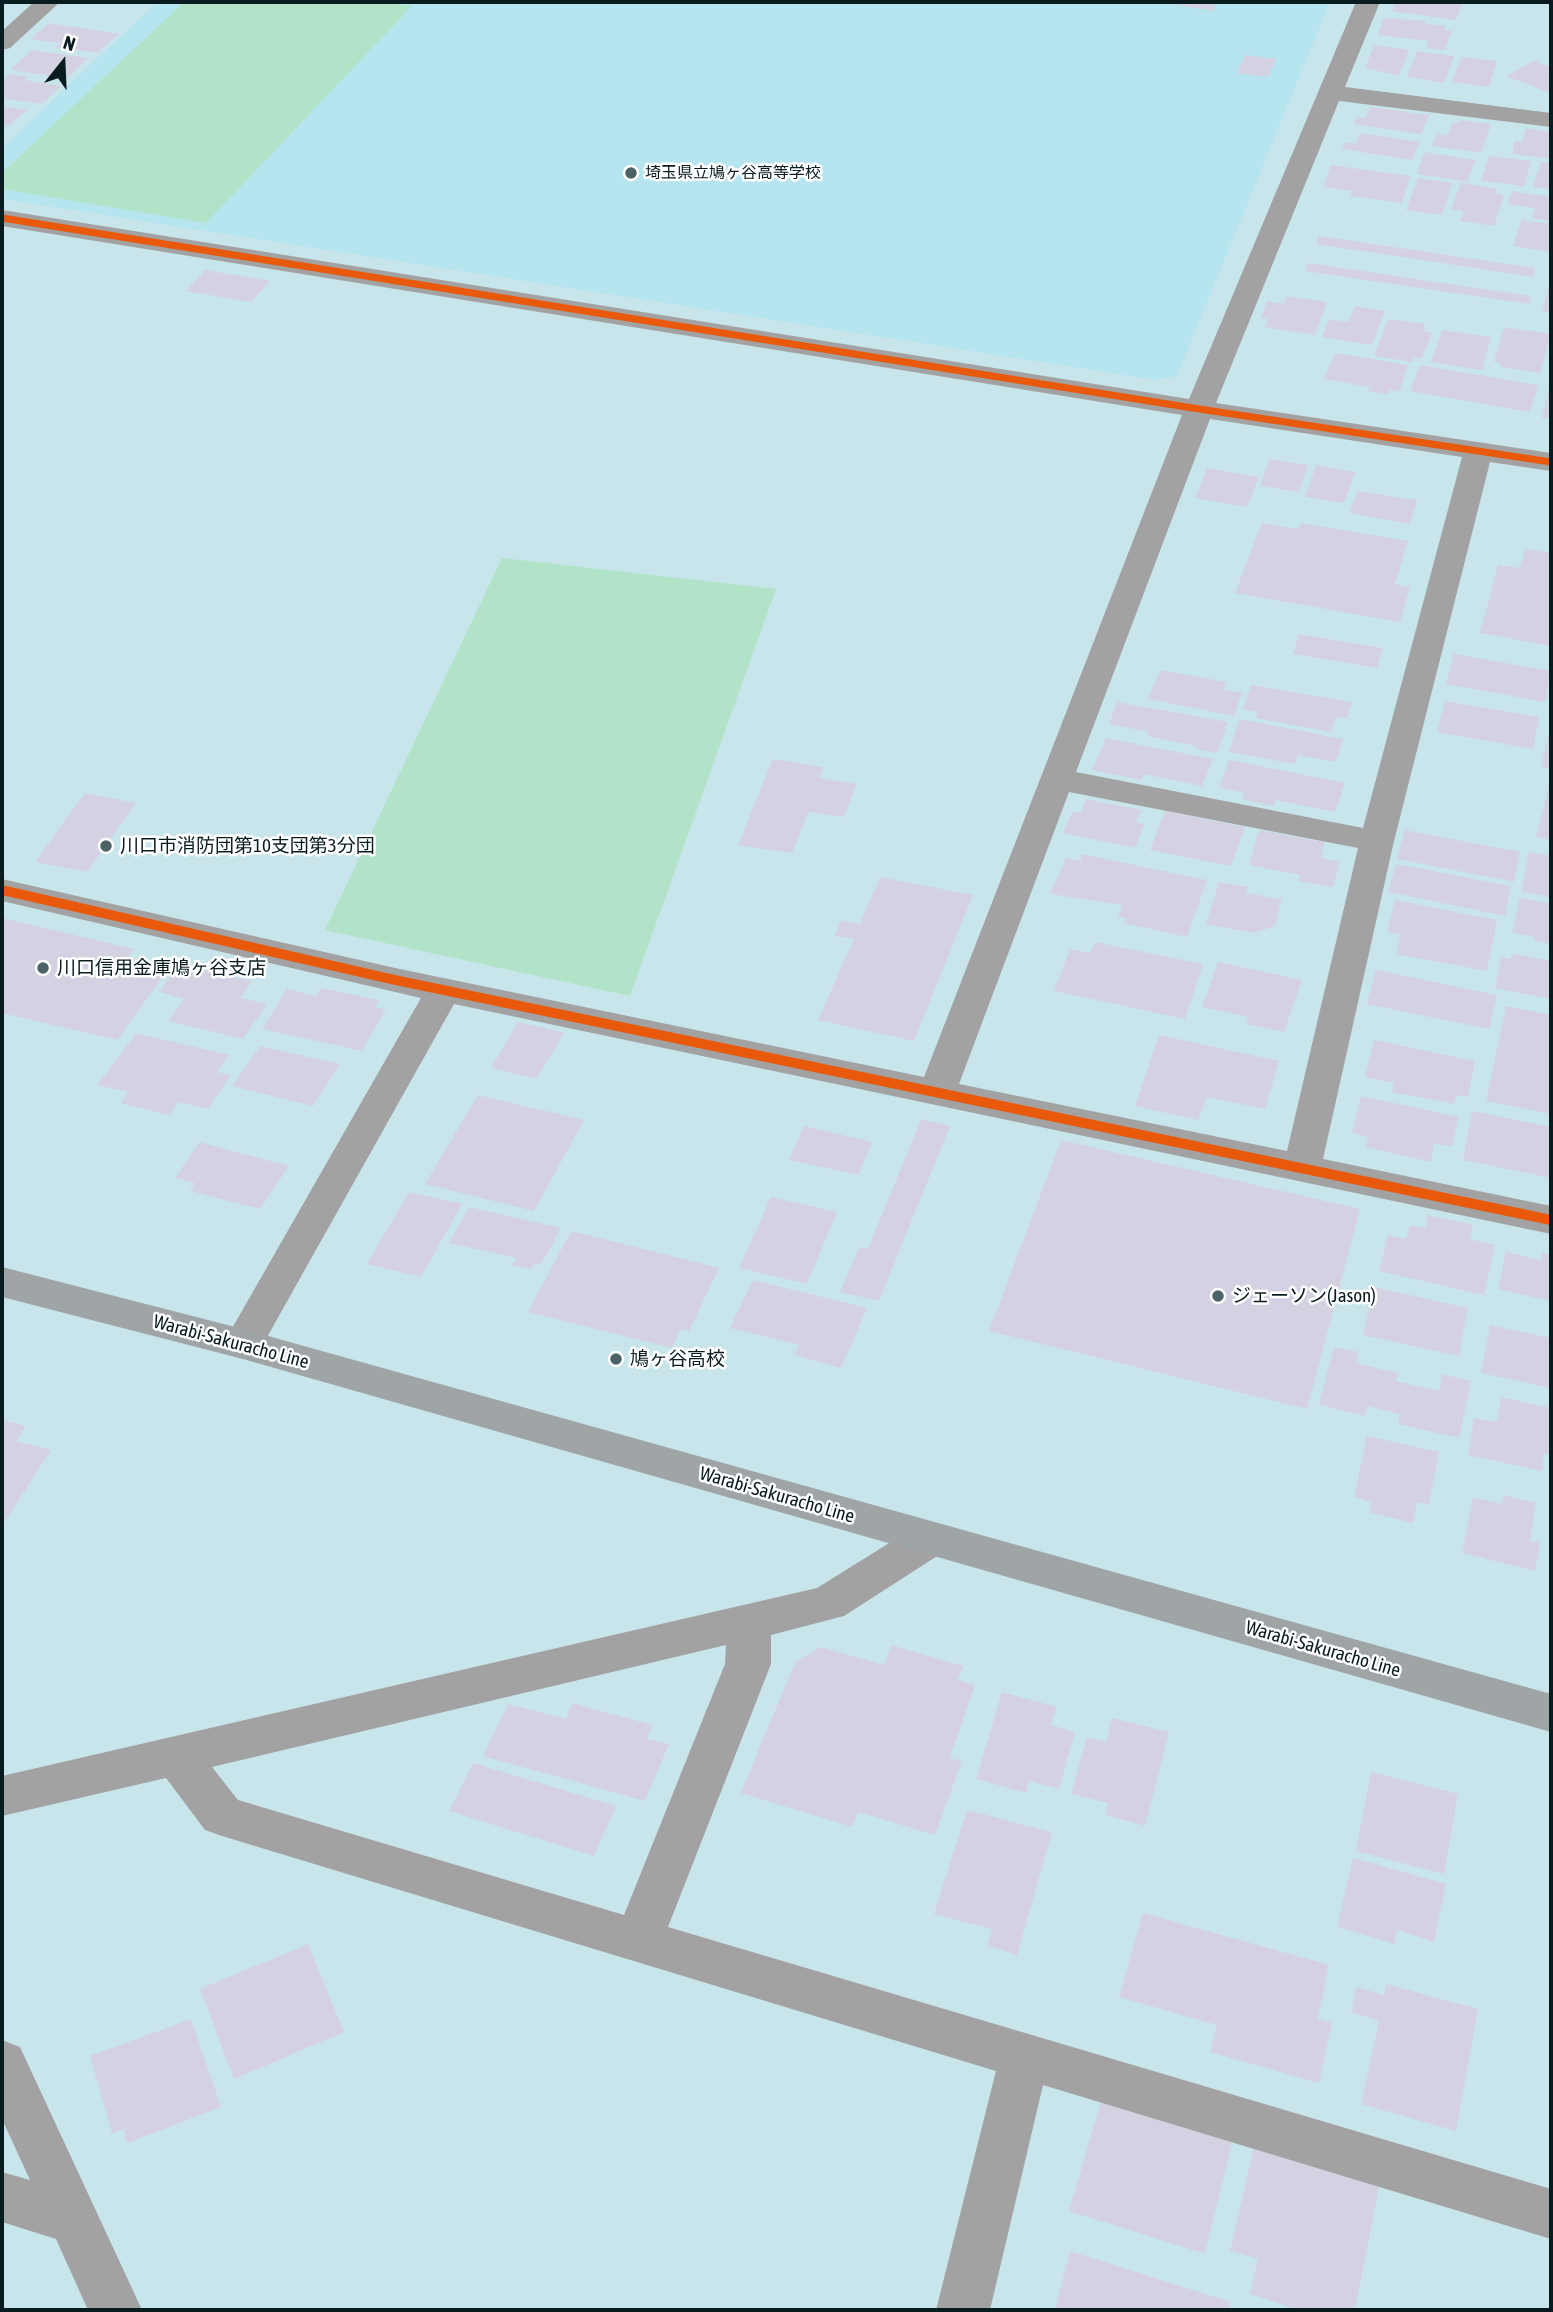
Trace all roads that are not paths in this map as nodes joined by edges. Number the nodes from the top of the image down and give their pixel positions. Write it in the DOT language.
graph roads {
  1 [pos="48,2"];
  2 [pos="1368,2"];
  3 [pos="2,43"];
  4 [pos="1330,92"];
  5 [pos="1551,120"];
  6 [pos="2,218"];
  7 [pos="1199,409"];
  8 [pos="1478,451"];
  9 [pos="1551,462"];
  10 [pos="1058,779"];
  11 [pos="1377,841"];
  12 [pos="2,890"];
  13 [pos="444,990"];
  14 [pos="937,1092"];
  15 [pos="1302,1168"];
  16 [pos="1551,1220"];
  17 [pos="2,1282"];
  18 [pos="243,1344"];
  19 [pos="930,1539"];
  20 [pos="749,1622"];
  21 [pos="1551,1713"];
  22 [pos="177,1757"];
  23 [pos="2,1796"];
  24 [pos="638,1941"];
  25 [pos="1024,2058"];
  26 [pos="2,2063"];
  27 [pos="2,2197"];
  28 [pos="1551,2214"];
  29 [pos="73,2219"];
  30 [pos="115,2310"];
  31 [pos="963,2310"];
  1 -- 3 [label="street"];
  2 -- 4 [label="street"];
  4 -- 5 [label="street"];
  4 -- 7 [label="street"];
  6 -- 7 [label="street"];
  7 -- 8 [label="street"];
  7 -- 10 [label="street"];
  8 -- 9 [label="street"];
  8 -- 11 [label="street"];
  10 -- 11 [label="street"];
  10 -- 14 [label="street"];
  11 -- 15 [label="street"];
  12 -- 13 [label="street"];
  13 -- 14 [label="street"];
  13 -- 18 [label="street"];
  14 -- 15 [label="street"];
  15 -- 16 [label="street"];
  17 -- 18 [label="main road, Warabi-Sakuracho Line"];
  18 -- 19 [label="main road, Warabi-Sakuracho Line"];
  19 -- 20 [label="street"];
  19 -- 21 [label="main road, Warabi-Sakuracho Line"];
  20 -- 22 [label="street"];
  20 -- 24 [label="street"];
  22 -- 23 [label="street"];
  22 -- 24 [label="street"];
  24 -- 25 [label="street"];
  25 -- 28 [label="street"];
  25 -- 31 [label="street"];
  26 -- 29 [label="street"];
  27 -- 29 [label="street"];
  29 -- 30 [label="street"];
}
